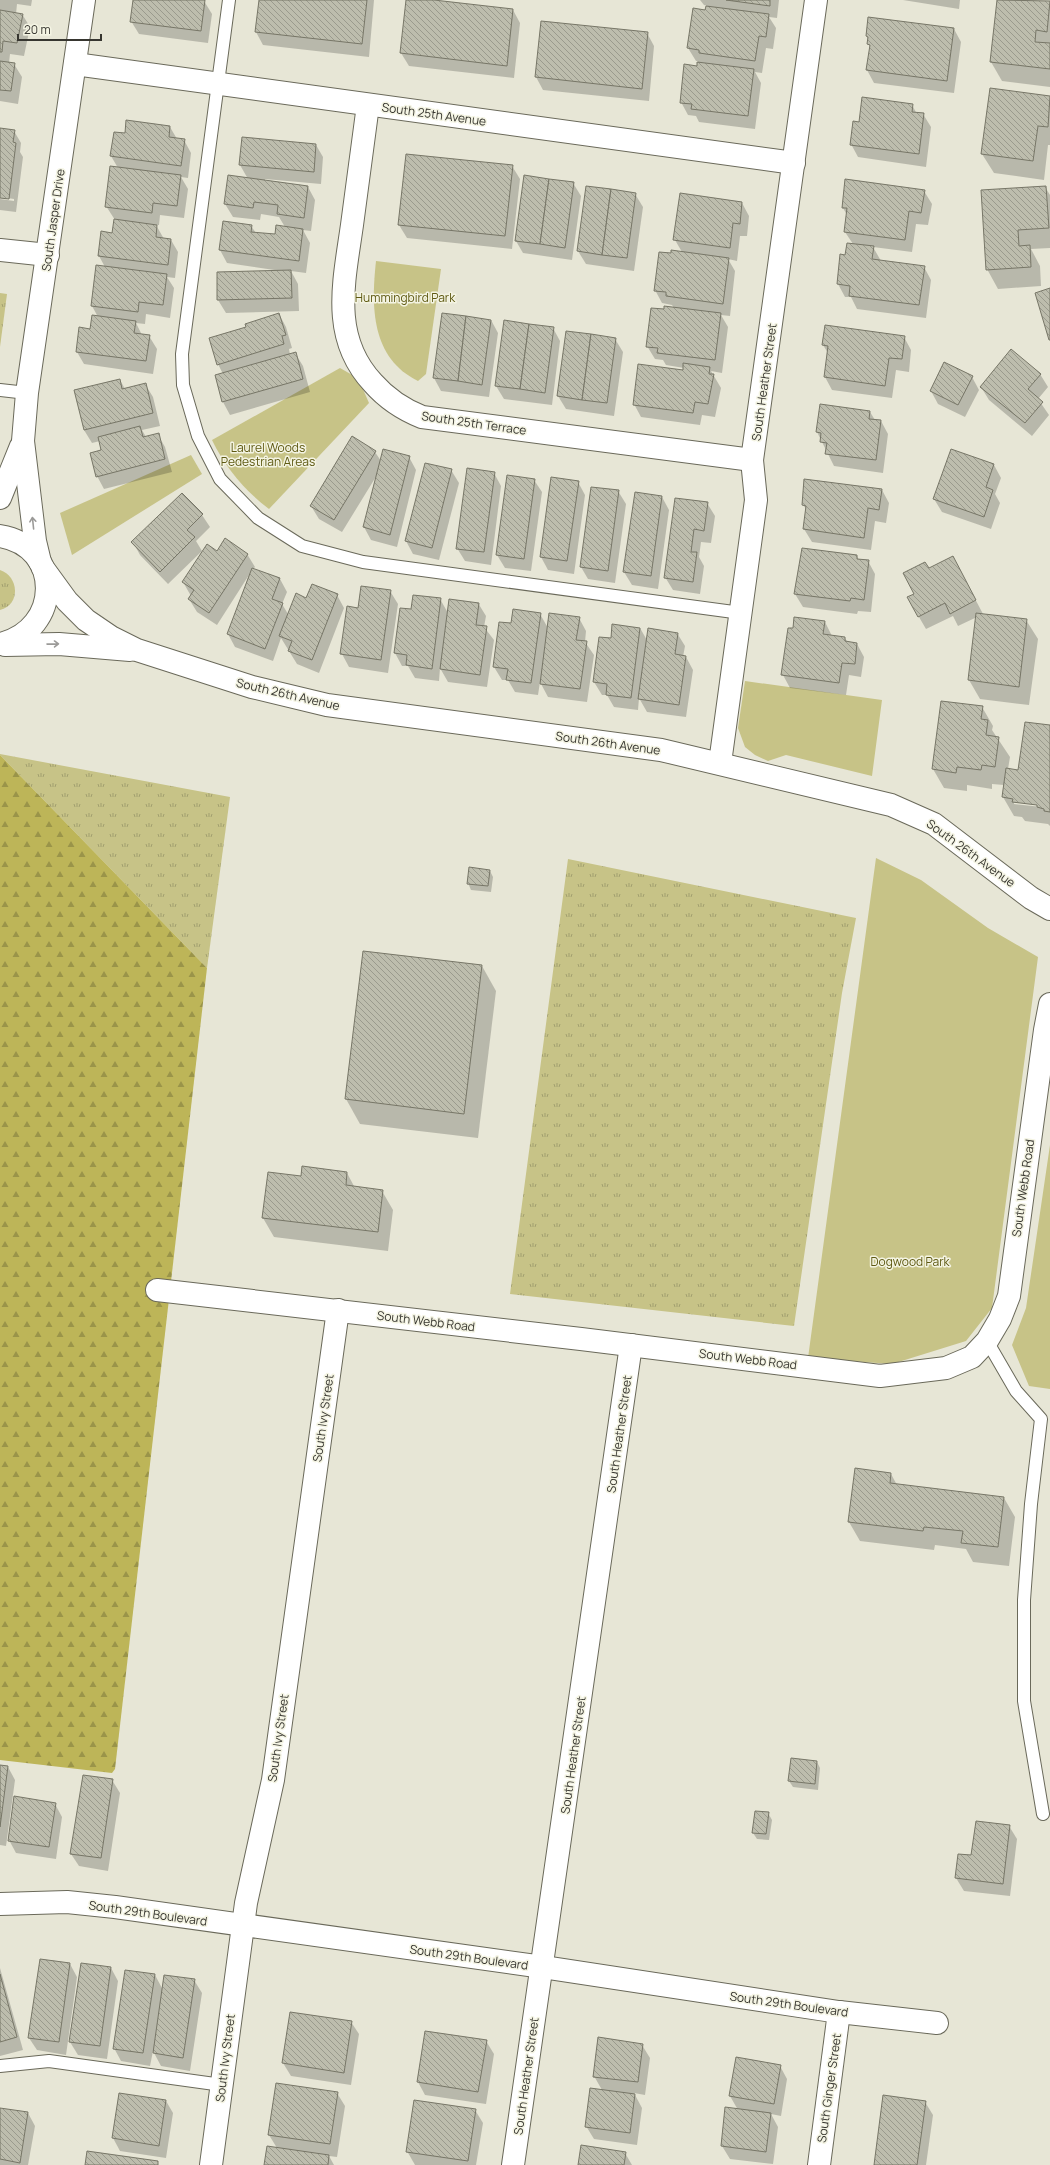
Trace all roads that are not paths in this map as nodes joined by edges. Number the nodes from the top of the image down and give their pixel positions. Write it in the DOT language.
graph roads {
  1 [pos="84,0"];
  2 [pos="229,0"];
  3 [pos="816,0"];
  4 [pos="75,64"];
  5 [pos="218,84"];
  6 [pos="368,105"];
  7 [pos="794,163"];
  8 [pos="0,250"];
  9 [pos="48,255"];
  10 [pos="0,390"];
  11 [pos="28,393"];
  12 [pos="23,441"];
  13 [pos="752,460"];
  14 [pos="0,498"];
  15 [pos="0,536"];
  16 [pos="41,565"];
  17 [pos="740,613"];
  18 [pos="0,644"];
  19 [pos="138,650"];
  20 [pos="720,764"];
  21 [pos="1050,909"];
  22 [pos="1050,1004"];
  23 [pos="157,1290"];
  24 [pos="338,1310"];
  25 [pos="986,1341"];
  26 [pos="631,1345"];
  27 [pos="1043,1814"];
  28 [pos="0,1904"];
  29 [pos="243,1926"];
  30 [pos="543,1967"];
  31 [pos="839,2012"];
  32 [pos="937,2023"];
  33 [pos="0,2066"];
  34 [pos="222,2085"];
  35 [pos="211,2165"];
  36 [pos="513,2165"];
  37 [pos="819,2165"];
  1 -- 4 [label="street, South Jasper Drive"];
  2 -- 5 [label="lane"];
  3 -- 7 [label="street, South Heather Street"];
  4 -- 5 [label="street, South 25th Avenue"];
  4 -- 9 [label="street, South Jasper Drive"];
  5 -- 6 [label="street, South 25th Avenue"];
  5 -- 17 [label="lane"];
  6 -- 7 [label="street, South 25th Avenue"];
  6 -- 13 [label="street, South 25th Terrace"];
  7 -- 13 [label="street, South Heather Street"];
  8 -- 9 [label="street"];
  9 -- 11 [label="street, South Jasper Drive"];
  10 -- 11 [label="lane"];
  11 -- 12 [label="street, South Jasper Drive"];
  12 -- 14 [label="street, South Jasper Drive"];
  16 -- 12 [label="street, South Jasper Drive, one-way"];
  13 -- 17 [label="street, South Heather Street"];
  15 -- 16 [label="street, South 26th Avenue"];
  16 -- 18 [label="street, South Jasper Drive"];
  16 -- 19 [label="street, South 26th Avenue"];
  17 -- 20 [label="street, South Heather Street"];
  18 -- 19 [label="street, South 26th Avenue, one-way"];
  19 -- 20 [label="street, South 26th Avenue"];
  20 -- 21 [label="street, South 26th Avenue"];
  22 -- 25 [label="street, South Webb Road"];
  23 -- 24 [label="street, South Webb Road"];
  24 -- 26 [label="street, South Webb Road"];
  24 -- 29 [label="street, South Ivy Street"];
  25 -- 26 [label="street, South Webb Road"];
  25 -- 27 [label="lane"];
  26 -- 30 [label="street, South Heather Street"];
  28 -- 29 [label="street, South 29th Boulevard"];
  29 -- 30 [label="street, South 29th Boulevard"];
  29 -- 34 [label="street, South Ivy Street"];
  30 -- 31 [label="street, South 29th Boulevard"];
  30 -- 36 [label="street, South Heather Street"];
  31 -- 32 [label="street, South 29th Boulevard"];
  31 -- 37 [label="street, South Ginger Street"];
  33 -- 34 [label="lane"];
  34 -- 35 [label="street, South Ivy Street"];
}
